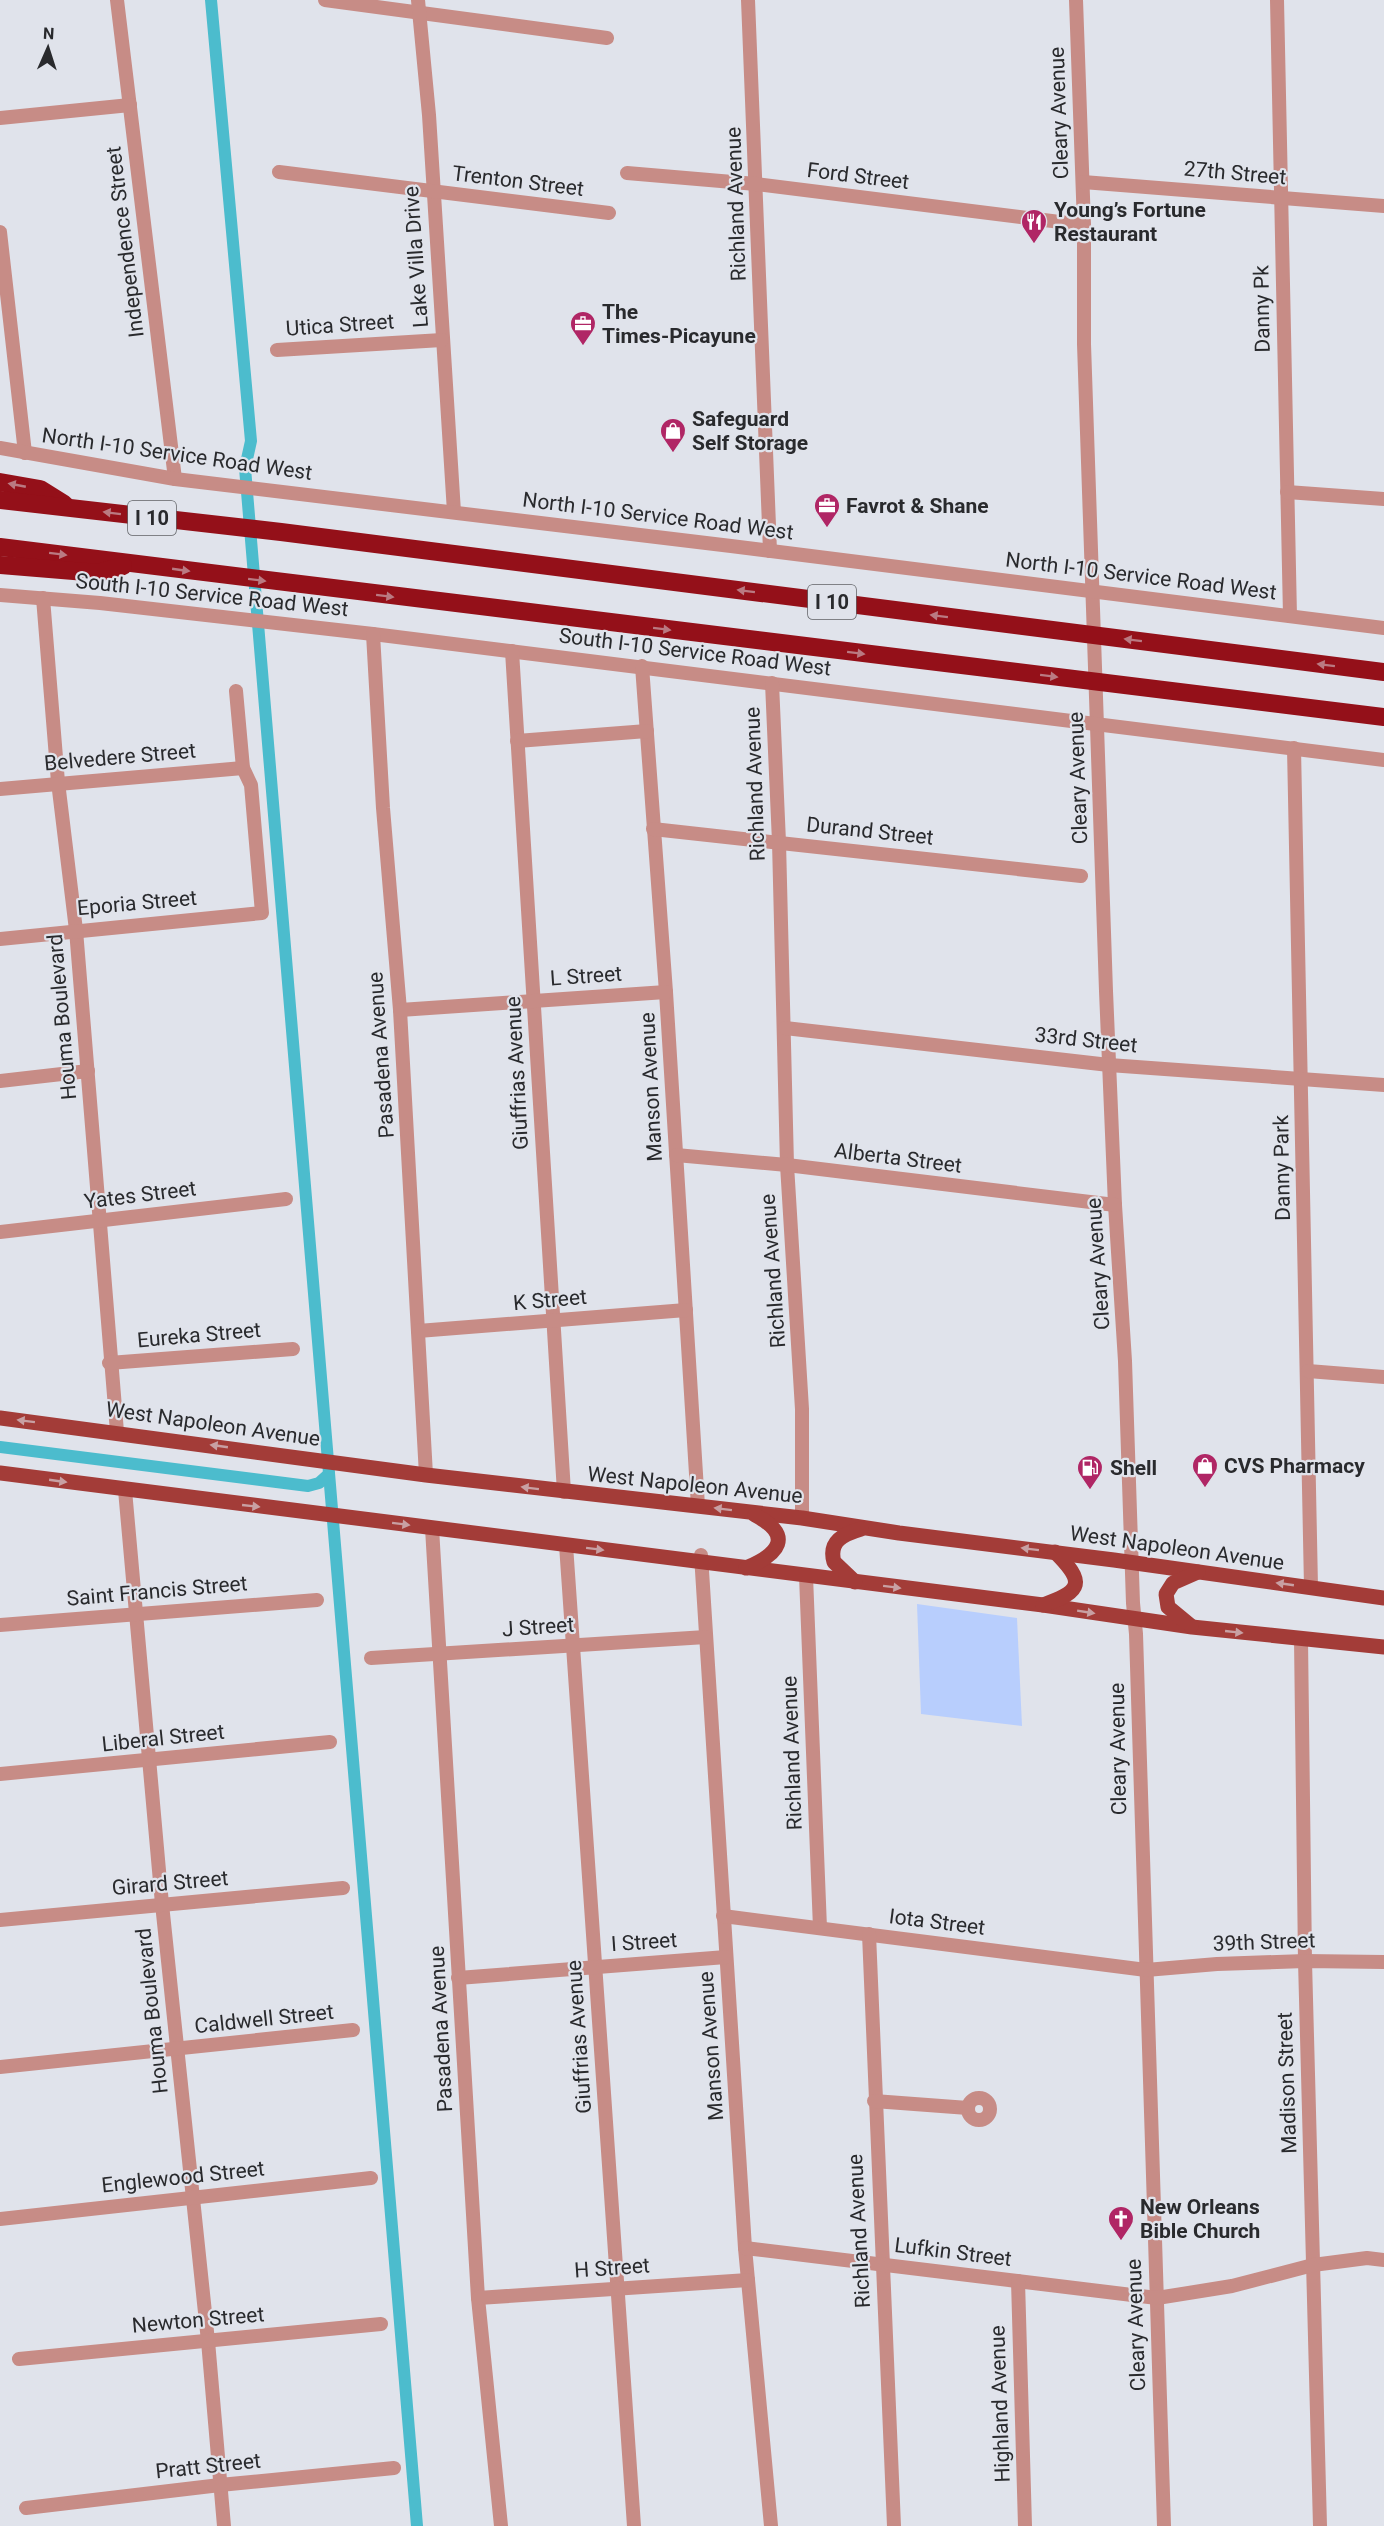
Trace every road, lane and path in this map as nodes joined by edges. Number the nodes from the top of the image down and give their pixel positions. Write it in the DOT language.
graph roads {
  1 [pos="117,0"];
  2 [pos="325,0"];
  3 [pos="748,0"];
  4 [pos="1076,0"];
  5 [pos="1277,0"];
  6 [pos="419,7"];
  7 [pos="607,38"];
  8 [pos="130,105"];
  9 [pos="0,118"];
  10 [pos="279,172"];
  11 [pos="627,173"];
  12 [pos="1083,182"];
  13 [pos="756,184"];
  14 [pos="432,191"];
  15 [pos="1280,198"];
  16 [pos="1384,206"];
  17 [pos="609,213"];
  18 [pos="1084,225"];
  19 [pos="0,232"];
  20 [pos="442,340"];
  21 [pos="277,350"];
  22 [pos="0,448"];
  23 [pos="25,453"];
  24 [pos="175,479"];
  25 [pos="0,482"];
  26 [pos="1287,492"];
  27 [pos="0,500"];
  28 [pos="1384,500"];
  29 [pos="71,508"];
  30 [pos="454,512"];
  31 [pos="0,547"];
  32 [pos="770,551"];
  33 [pos="134,564"];
  34 [pos="0,565"];
  35 [pos="0,594"];
  36 [pos="43,598"];
  37 [pos="1290,616"];
  38 [pos="1384,628"];
  39 [pos="373,633"];
  40 [pos="512,651"];
  41 [pos="642,666"];
  42 [pos="1384,672"];
  43 [pos="772,683"];
  44 [pos="236,692"];
  45 [pos="1384,717"];
  46 [pos="647,731"];
  47 [pos="517,741"];
  48 [pos="1294,748"];
  49 [pos="1384,760"];
  50 [pos="243,768"];
  51 [pos="58,782"];
  52 [pos="0,789"];
  53 [pos="653,829"];
  54 [pos="779,842"];
  55 [pos="1081,876"];
  56 [pos="76,930"];
  57 [pos="0,939"];
  58 [pos="666,992"];
  59 [pos="534,1000"];
  60 [pos="400,1010"];
  61 [pos="785,1028"];
  62 [pos="1109,1065"];
  63 [pos="88,1071"];
  64 [pos="1301,1079"];
  65 [pos="0,1082"];
  66 [pos="1384,1085"];
  67 [pos="676,1155"];
  68 [pos="787,1165"];
  69 [pos="286,1199"];
  70 [pos="1115,1205"];
  71 [pos="101,1221"];
  72 [pos="0,1232"];
  73 [pos="686,1310"];
  74 [pos="552,1321"];
  75 [pos="418,1331"];
  76 [pos="293,1348"];
  77 [pos="110,1363"];
  78 [pos="1308,1371"];
  79 [pos="1384,1377"];
  80 [pos="0,1418"];
  81 [pos="117,1432"];
  82 [pos="0,1473"];
  83 [pos="426,1475"];
  84 [pos="125,1490"];
  85 [pos="564,1492"];
  86 [pos="698,1506"];
  87 [pos="750,1512"];
  88 [pos="802,1518"];
  89 [pos="432,1528"];
  90 [pos="864,1528"];
  91 [pos="566,1545"];
  92 [pos="1055,1552"];
  93 [pos="701,1559"];
  94 [pos="1132,1562"];
  95 [pos="747,1568"];
  96 [pos="1198,1572"];
  97 [pos="806,1576"];
  98 [pos="855,1582"];
  99 [pos="1311,1587"];
  100 [pos="1384,1598"];
  101 [pos="317,1600"];
  102 [pos="1043,1605"];
  103 [pos="136,1614"];
  104 [pos="1134,1620"];
  105 [pos="0,1625"];
  106 [pos="1192,1628"];
  107 [pos="706,1637"];
  108 [pos="1301,1639"];
  109 [pos="573,1646"];
  110 [pos="1384,1647"];
  111 [pos="441,1654"];
  112 [pos="371,1658"];
  113 [pos="330,1742"];
  114 [pos="149,1760"];
  115 [pos="0,1774"];
  116 [pos="344,1888"];
  117 [pos="162,1904"];
  118 [pos="723,1916"];
  119 [pos="0,1920"];
  120 [pos="820,1928"];
  121 [pos="869,1934"];
  122 [pos="726,1957"];
  123 [pos="1305,1961"];
  124 [pos="1384,1962"];
  125 [pos="595,1967"];
  126 [pos="1146,1970"];
  127 [pos="458,1978"];
  128 [pos="353,2031"];
  129 [pos="178,2049"];
  130 [pos="0,2067"];
  131 [pos="874,2101"];
  132 [pos="968,2108"];
  133 [pos="371,2178"];
  134 [pos="193,2198"];
  135 [pos="0,2219"];
  136 [pos="745,2248"];
  137 [pos="1384,2260"];
  138 [pos="882,2265"];
  139 [pos="1313,2265"];
  140 [pos="748,2280"];
  141 [pos="1018,2281"];
  142 [pos="616,2289"];
  143 [pos="478,2298"];
  144 [pos="1157,2298"];
  145 [pos="381,2324"];
  146 [pos="208,2341"];
  147 [pos="19,2359"];
  148 [pos="394,2468"];
  149 [pos="219,2485"];
  150 [pos="26,2508"];
  151 [pos="224,2526"];
  152 [pos="501,2526"];
  153 [pos="634,2526"];
  154 [pos="771,2526"];
  155 [pos="894,2526"];
  156 [pos="1025,2526"];
  157 [pos="1164,2526"];
  158 [pos="1320,2526"];
  1 -- 8 [label="street, Independence Street"];
  2 -- 6 [label="street"];
  3 -- 13 [label="street, Richland Avenue"];
  4 -- 12 [label="street, Cleary Avenue"];
  5 -- 15 [label="street, Danny Pk"];
  6 -- 7 [label="street"];
  6 -- 14 [label="street, Lake Villa Drive"];
  8 -- 9 [label="street"];
  8 -- 24 [label="street, Independence Street"];
  10 -- 14 [label="street, Trenton Street"];
  11 -- 13 [label="street, Ford Street"];
  12 -- 15 [label="street, 27th Street"];
  12 -- 18 [label="street, Cleary Avenue"];
  13 -- 18 [label="street, Ford Street"];
  13 -- 32 [label="street, Richland Avenue"];
  14 -- 17 [label="street, Trenton Street"];
  14 -- 20 [label="street, Lake Villa Drive"];
  15 -- 16 [label="street, 27th Street"];
  15 -- 26 [label="street, Danny Pk"];
  18 -- 62 [label="street, Cleary Avenue"];
  19 -- 23 [label="street"];
  20 -- 21 [label="street, Utica Street"];
  20 -- 30 [label="street, Lake Villa Drive"];
  22 -- 23 [label="street, North I-10 Service Road West"];
  23 -- 24 [label="street, North I-10 Service Road West"];
  24 -- 30 [label="street, North I-10 Service Road West"];
  29 -- 25 [label="highway, one-way"];
  26 -- 28 [label="street"];
  26 -- 37 [label="street, Danny Pk"];
  27 -- 29 [label="highway, I 10"];
  42 -- 29 [label="highway, I 10, one-way"];
  30 -- 32 [label="street, North I-10 Service Road West"];
  31 -- 33 [label="highway, I 10, one-way"];
  32 -- 37 [label="street, North I-10 Service Road West"];
  33 -- 34 [label="highway"];
  33 -- 45 [label="highway, I 10, one-way"];
  35 -- 36 [label="street, South I-10 Service Road West"];
  36 -- 39 [label="street, South I-10 Service Road West"];
  36 -- 51 [label="street, Houma Boulevard"];
  37 -- 38 [label="street, North I-10 Service Road West"];
  39 -- 40 [label="street, South I-10 Service Road West"];
  39 -- 60 [label="street, Pasadena Avenue"];
  40 -- 41 [label="street, South I-10 Service Road West"];
  40 -- 47 [label="street, Giuffrias Avenue"];
  41 -- 43 [label="street, South I-10 Service Road West"];
  41 -- 46 [label="street, Manson Avenue"];
  43 -- 48 [label="street, South I-10 Service Road West"];
  43 -- 54 [label="street, Richland Avenue"];
  44 -- 50 [label="street"];
  46 -- 47 [label="street"];
  46 -- 53 [label="street, Manson Avenue"];
  47 -- 59 [label="street, Giuffrias Avenue"];
  48 -- 49 [label="street, South I-10 Service Road West"];
  48 -- 64 [label="street, Danny Park"];
  50 -- 51 [label="street, Belvedere Street"];
  50 -- 56 [label="street, Eporia Street"];
  51 -- 52 [label="street, Belvedere Street"];
  51 -- 56 [label="street, Houma Boulevard"];
  53 -- 54 [label="street, Durand Street"];
  53 -- 58 [label="street, Manson Avenue"];
  54 -- 55 [label="street, Durand Street"];
  54 -- 61 [label="street, Richland Avenue"];
  56 -- 57 [label="street, Eporia Street"];
  56 -- 63 [label="street, Houma Boulevard"];
  58 -- 59 [label="street, L Street"];
  58 -- 67 [label="street, Manson Avenue"];
  59 -- 60 [label="street, L Street"];
  59 -- 74 [label="street, Giuffrias Avenue"];
  60 -- 75 [label="street, Pasadena Avenue"];
  61 -- 62 [label="street, 33rd Street"];
  61 -- 68 [label="street, Richland Avenue"];
  62 -- 64 [label="street, 33rd Street"];
  62 -- 70 [label="street, Cleary Avenue"];
  63 -- 65 [label="street"];
  63 -- 71 [label="street, Houma Boulevard"];
  64 -- 66 [label="street, 33rd Street"];
  64 -- 78 [label="street, Danny Park"];
  67 -- 68 [label="street, Alberta Street"];
  67 -- 73 [label="street, Manson Avenue"];
  68 -- 70 [label="street, Alberta Street"];
  68 -- 88 [label="street, Richland Avenue"];
  69 -- 71 [label="street, Yates Street"];
  70 -- 94 [label="street, Cleary Avenue"];
  71 -- 72 [label="street, Yates Street"];
  71 -- 77 [label="street, Houma Boulevard"];
  73 -- 74 [label="street, K Street"];
  73 -- 86 [label="street, Manson Avenue"];
  74 -- 75 [label="street, K Street"];
  74 -- 85 [label="street, Giuffrias Avenue"];
  75 -- 83 [label="street, Pasadena Avenue"];
  76 -- 77 [label="street, Eureka Street"];
  77 -- 81 [label="street, Houma Boulevard"];
  78 -- 79 [label="street"];
  78 -- 99 [label="street, Danny Park"];
  81 -- 80 [label="main road, West Napoleon Avenue, one-way"];
  83 -- 81 [label="main road, West Napoleon Avenue, one-way"];
  82 -- 84 [label="main road, one-way"];
  85 -- 83 [label="main road, West Napoleon Avenue, one-way"];
  84 -- 89 [label="main road, one-way"];
  84 -- 103 [label="street, Houma Boulevard"];
  85 -- 86 [label="main road, West Napoleon Avenue"];
  87 -- 86 [label="main road, West Napoleon Avenue, one-way"];
  87 -- 88 [label="main road, West Napoleon Avenue"];
  87 -- 95 [label="main road"];
  88 -- 90 [label="main road, West Napoleon Avenue"];
  89 -- 91 [label="main road"];
  89 -- 111 [label="street, Pasadena Avenue"];
  92 -- 90 [label="main road, West Napoleon Avenue, one-way"];
  90 -- 98 [label="main road"];
  91 -- 93 [label="main road, one-way"];
  91 -- 109 [label="street, Giuffrias Avenue"];
  92 -- 94 [label="main road, West Napoleon Avenue"];
  92 -- 102 [label="main road"];
  93 -- 95 [label="main road"];
  93 -- 107 [label="street, Manson Avenue"];
  94 -- 96 [label="main road, West Napoleon Avenue"];
  94 -- 104 [label="street, Cleary Avenue"];
  95 -- 97 [label="main road"];
  99 -- 96 [label="main road, West Napoleon Avenue, one-way"];
  96 -- 106 [label="main road"];
  97 -- 98 [label="main road"];
  97 -- 120 [label="street, Richland Avenue"];
  98 -- 102 [label="main road, one-way"];
  99 -- 100 [label="main road, West Napoleon Avenue"];
  101 -- 103 [label="street, Saint Francis Street"];
  102 -- 104 [label="main road, one-way"];
  103 -- 105 [label="street, Saint Francis Street"];
  103 -- 114 [label="street, Houma Boulevard"];
  104 -- 106 [label="main road"];
  104 -- 126 [label="street, Cleary Avenue"];
  106 -- 108 [label="main road, one-way"];
  107 -- 109 [label="street, J Street"];
  107 -- 118 [label="street, Manson Avenue"];
  108 -- 110 [label="main road"];
  108 -- 123 [label="street, Madison Street"];
  109 -- 111 [label="street, J Street"];
  109 -- 125 [label="street, Giuffrias Avenue"];
  111 -- 112 [label="street, J Street"];
  111 -- 127 [label="street, Pasadena Avenue"];
  113 -- 114 [label="street, Liberal Street"];
  114 -- 115 [label="street, Liberal Street"];
  114 -- 117 [label="street, Houma Boulevard"];
  116 -- 117 [label="street, Girard Street"];
  117 -- 119 [label="street, Girard Street"];
  117 -- 129 [label="street, Houma Boulevard"];
  118 -- 120 [label="street, Iota Street"];
  118 -- 122 [label="street, Manson Avenue"];
  120 -- 121 [label="street, Iota Street"];
  121 -- 126 [label="street, Iota Street"];
  121 -- 131 [label="street, Richland Avenue"];
  122 -- 125 [label="street, I Street"];
  122 -- 136 [label="street, Manson Avenue"];
  123 -- 124 [label="street, 39th Street"];
  123 -- 126 [label="street, 39th Street"];
  123 -- 139 [label="street, Madison Street"];
  125 -- 127 [label="street, I Street"];
  125 -- 142 [label="street, Giuffrias Avenue"];
  126 -- 144 [label="street, Cleary Avenue"];
  127 -- 143 [label="street, Pasadena Avenue"];
  128 -- 129 [label="street, Caldwell Street"];
  129 -- 130 [label="street, Caldwell Street"];
  129 -- 134 [label="street, Houma Boulevard"];
  131 -- 132 [label="street"];
  131 -- 138 [label="street, Richland Avenue"];
  133 -- 134 [label="street, Englewood Street"];
  134 -- 135 [label="street, Englewood Street"];
  134 -- 146 [label="street, Houma Boulevard"];
  136 -- 138 [label="street, Lufkin Street"];
  136 -- 140 [label="street, Manson Avenue"];
  137 -- 139 [label="street, Lufkin Street"];
  138 -- 141 [label="street, Lufkin Street"];
  138 -- 155 [label="street, Richland Avenue"];
  139 -- 144 [label="street, Lufkin Street"];
  139 -- 158 [label="street, Madison Street"];
  140 -- 142 [label="street, H Street"];
  140 -- 154 [label="street, Manson Avenue"];
  141 -- 144 [label="street, Lufkin Street"];
  141 -- 156 [label="street, Highland Avenue"];
  142 -- 143 [label="street, H Street"];
  142 -- 153 [label="street, Giuffrias Avenue"];
  143 -- 152 [label="street, Pasadena Avenue"];
  144 -- 157 [label="street, Cleary Avenue"];
  145 -- 146 [label="street, Newton Street"];
  146 -- 147 [label="street, Newton Street"];
  146 -- 149 [label="street, Houma Boulevard"];
  148 -- 149 [label="street, Pratt Street"];
  149 -- 150 [label="street, Pratt Street"];
  149 -- 151 [label="street, Houma Boulevard"];
}
